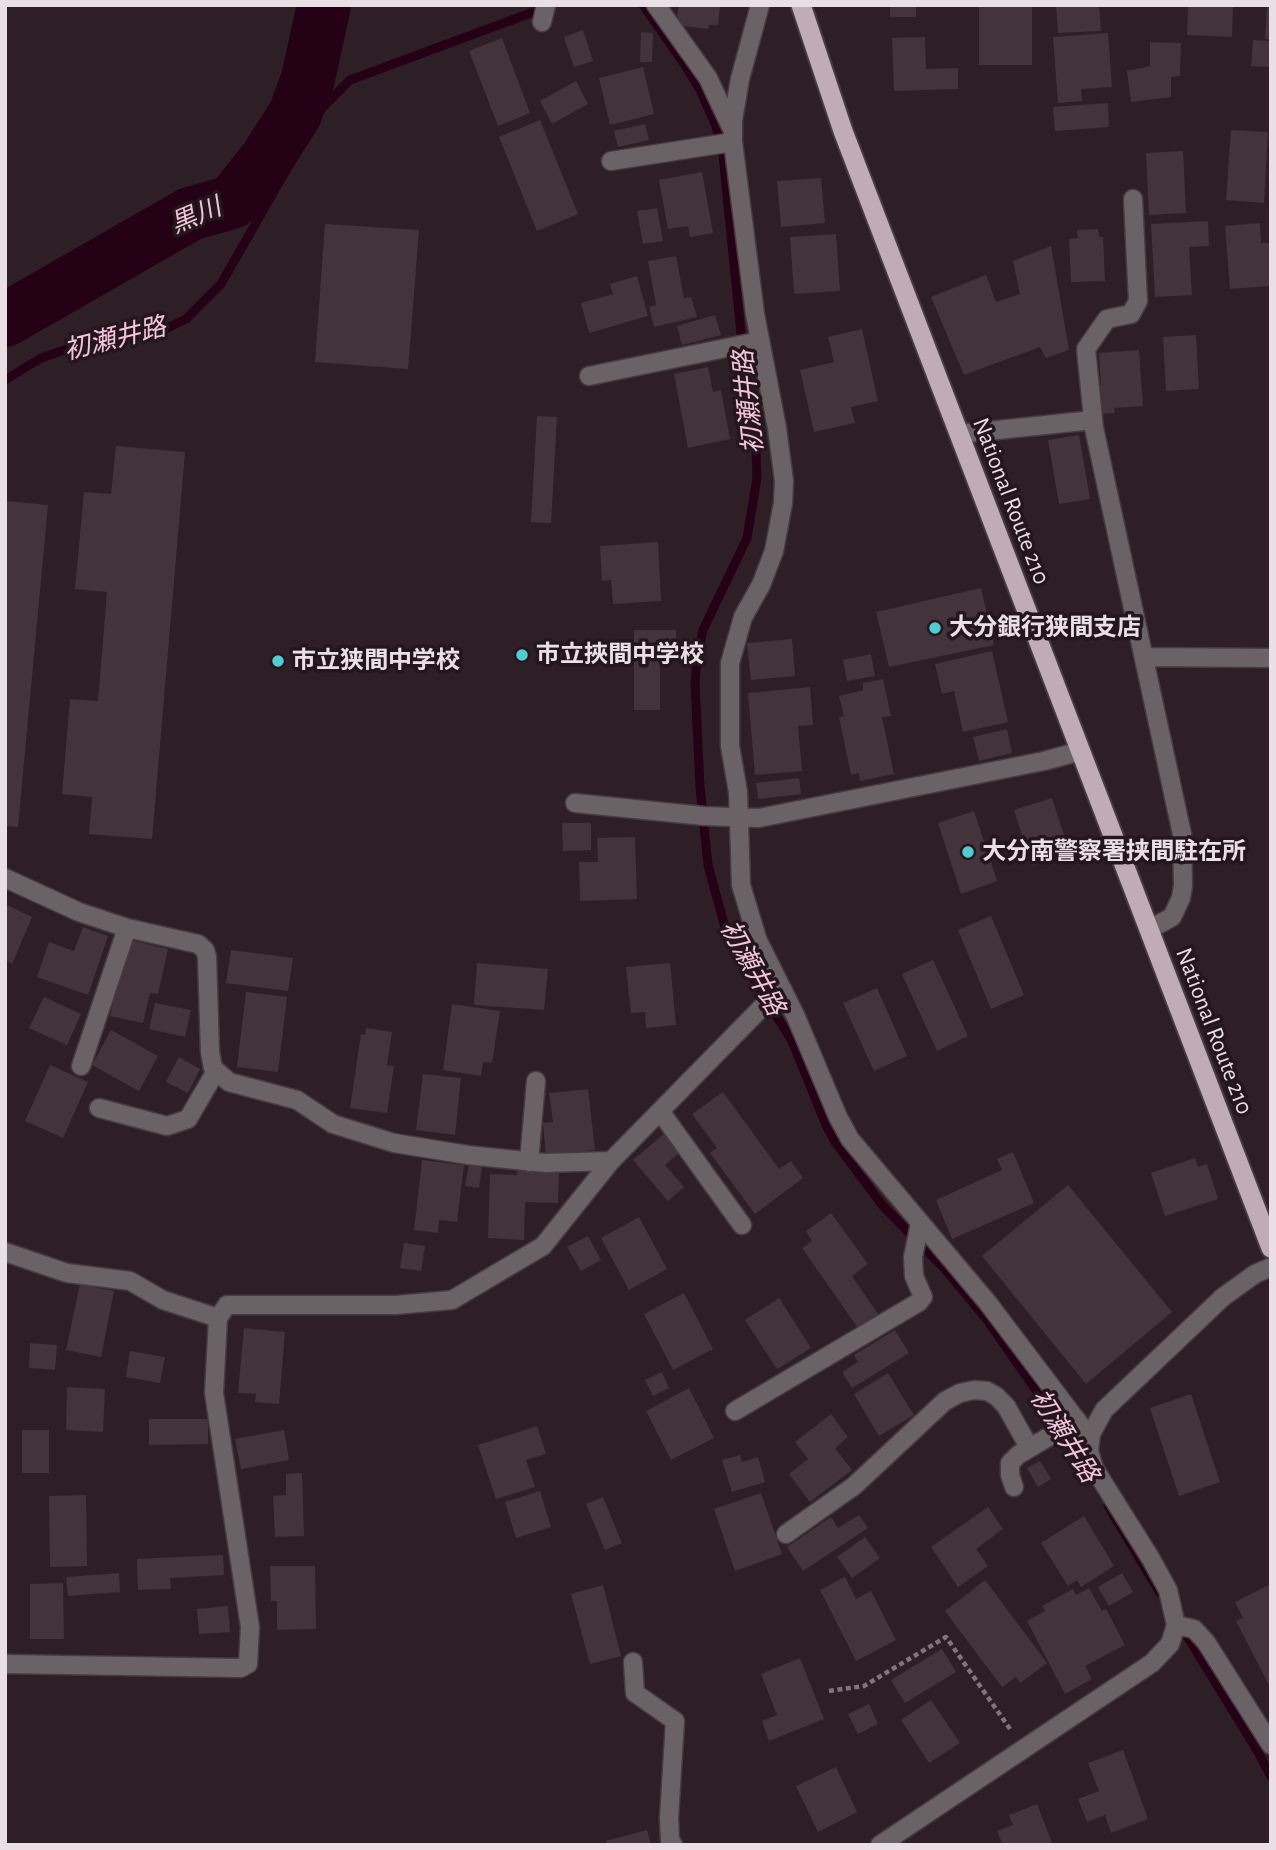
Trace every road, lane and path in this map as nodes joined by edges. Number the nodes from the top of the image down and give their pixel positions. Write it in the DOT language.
graph roads {
  1 [pos="656,5"];
  2 [pos="760,5"];
  3 [pos="801,5"];
  4 [pos="733,137"];
  5 [pos="611,161"];
  6 [pos="1133,198"];
  7 [pos="760,341"];
  8 [pos="589,376"];
  9 [pos="1093,420"];
  10 [pos="959,434"];
  11 [pos="1144,657"];
  12 [pos="1271,658"];
  13 [pos="1081,751"];
  14 [pos="575,803"];
  15 [pos="739,817"];
  16 [pos="5,878"];
  17 [pos="127,928"];
  18 [pos="1150,929"];
  19 [pos="783,990"];
  20 [pos="81,1066"];
  21 [pos="216,1071"];
  22 [pos="536,1081"];
  23 [pos="99,1108"];
  24 [pos="660,1111"];
  25 [pos="611,1161"];
  26 [pos="529,1162"];
  27 [pos="920,1223"];
  28 [pos="742,1225"];
  29 [pos="1271,1248"];
  30 [pos="5,1252"];
  31 [pos="1271,1267"];
  32 [pos="218,1318"];
  33 [pos="735,1411"];
  34 [pos="1077,1420"];
  35 [pos="1090,1438"];
  36 [pos="1029,1447"];
  37 [pos="1014,1487"];
  38 [pos="786,1534"];
  39 [pos="1176,1625"];
  40 [pos="633,1662"];
  41 [pos="5,1664"];
  42 [pos="829,1691"];
  43 [pos="1271,1745"];
  44 [pos="1024,1750"];
  45 [pos="673,1845"];
  46 [pos="880,1845"];
  1 -- 4 [label="street"];
  2 -- 4 [label="street"];
  3 -- 10 [label="highway, National Route 210"];
  4 -- 5 [label="street"];
  4 -- 7 [label="street"];
  6 -- 9 [label="street"];
  7 -- 8 [label="street"];
  7 -- 15 [label="street"];
  9 -- 10 [label="street"];
  9 -- 11 [label="street"];
  10 -- 13 [label="highway, National Route 210"];
  11 -- 12 [label="street"];
  11 -- 18 [label="street"];
  13 -- 15 [label="street"];
  13 -- 18 [label="highway, National Route 210"];
  14 -- 15 [label="street"];
  15 -- 19 [label="street"];
  16 -- 17 [label="street"];
  17 -- 20 [label="street"];
  17 -- 21 [label="street"];
  18 -- 29 [label="highway, National Route 210"];
  19 -- 24 [label="street"];
  19 -- 27 [label="street"];
  21 -- 23 [label="street"];
  21 -- 26 [label="street"];
  22 -- 26 [label="street"];
  24 -- 25 [label="street"];
  24 -- 28 [label="street"];
  25 -- 26 [label="street"];
  25 -- 32 [label="street"];
  27 -- 33 [label="street"];
  27 -- 34 [label="street"];
  30 -- 32 [label="street"];
  31 -- 35 [label="street"];
  32 -- 41 [label="street"];
  34 -- 35 [label="street"];
  34 -- 36 [label="street"];
  35 -- 39 [label="street"];
  36 -- 37 [label="street"];
  36 -- 38 [label="street"];
  39 -- 43 [label="street"];
  39 -- 44 [label="street"];
  40 -- 45 [label="street"];
  42 -- 44 [label="path"];
  44 -- 46 [label="street"];
}
